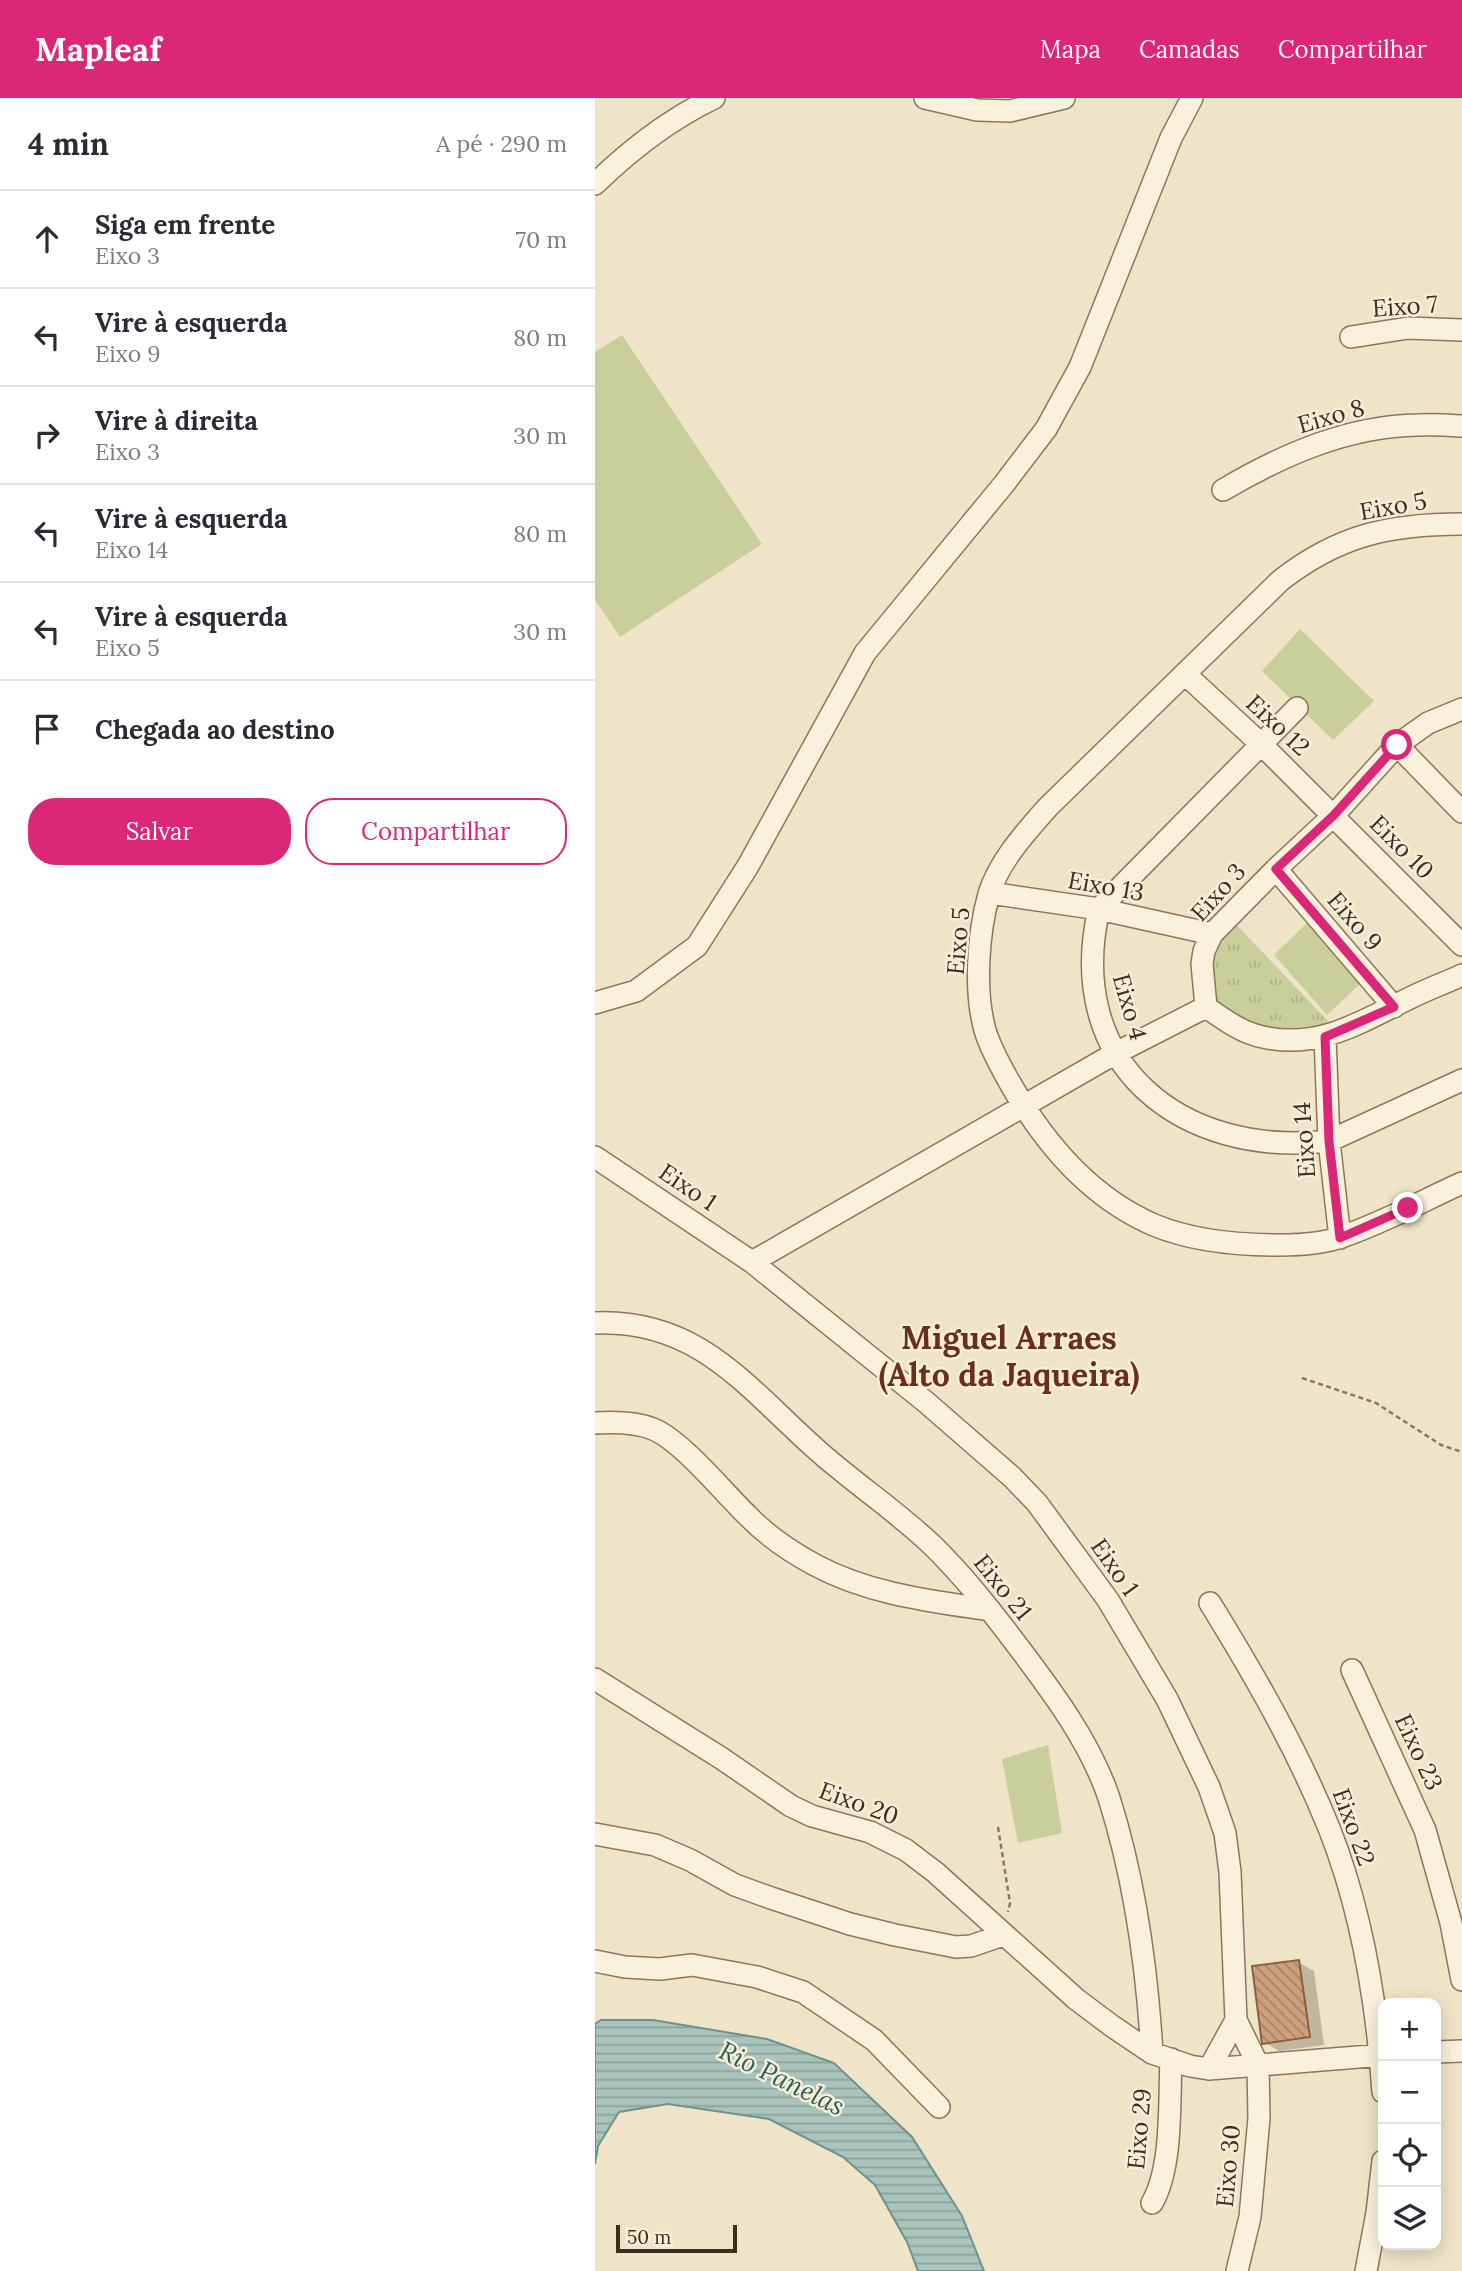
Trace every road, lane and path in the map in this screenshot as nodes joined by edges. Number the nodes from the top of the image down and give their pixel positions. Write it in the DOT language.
graph roads {
  1 [pos="714,98"];
  2 [pos="925,98"];
  3 [pos="1064,98"];
  4 [pos="1192,98"];
  5 [pos="595,184"];
  6 [pos="1462,330"];
  7 [pos="1351,337"];
  8 [pos="1462,426"];
  9 [pos="1223,490"];
  10 [pos="1462,524"];
  11 [pos="1185,674"];
  12 [pos="1297,708"];
  13 [pos="1462,709"];
  14 [pos="1262,745"];
  15 [pos="1397,745"];
  16 [pos="1462,812"];
  17 [pos="1334,815"];
  18 [pos="1276,869"];
  19 [pos="989,893"];
  20 [pos="1099,909"];
  21 [pos="1212,934"];
  22 [pos="1462,945"];
  23 [pos="1462,975"];
  24 [pos="595,1003"];
  25 [pos="1206,1007"];
  26 [pos="1394,1007"];
  27 [pos="1325,1037"];
  28 [pos="1114,1054"];
  29 [pos="1462,1080"];
  30 [pos="1023,1106"];
  31 [pos="1329,1141"];
  32 [pos="595,1157"];
  33 [pos="1462,1183"];
  34 [pos="1340,1238"];
  35 [pos="752,1262"];
  36 [pos="595,1324"];
  37 [pos="1302,1378"];
  38 [pos="595,1423"];
  39 [pos="1462,1451"];
  40 [pos="1210,1603"];
  41 [pos="990,1610"];
  42 [pos="1352,1670"];
  43 [pos="595,1679"];
  44 [pos="998,1827"];
  45 [pos="595,1834"];
  46 [pos="1003,1936"];
  47 [pos="595,1961"];
  48 [pos="1462,1980"];
  49 [pos="1236,2020"];
  50 [pos="1378,2030"];
  51 [pos="1462,2051"];
  52 [pos="1441,2052"];
  53 [pos="1378,2055"];
  54 [pos="1162,2056"];
  55 [pos="1258,2065"];
  56 [pos="1209,2069"];
  57 [pos="939,2108"];
  58 [pos="1380,2187"];
  59 [pos="1152,2203"];
  60 [pos="1237,2271"];
  61 [pos="1366,2271"];
  1 -- 5 [label="street"];
  2 -- 3 [label="street"];
  4 -- 24 [label="street"];
  6 -- 7 [label="street, Eixo 7"];
  8 -- 9 [label="street, Eixo 8"];
  10 -- 11 [label="street, Eixo 5"];
  11 -- 14 [label="street, Eixo 12"];
  11 -- 19 [label="street, Eixo 5"];
  12 -- 14 [label="street"];
  13 -- 15 [label="street, Eixo 3"];
  14 -- 17 [label="street, Eixo 12"];
  14 -- 20 [label="street"];
  15 -- 16 [label="street"];
  15 -- 17 [label="street, Eixo 3"];
  17 -- 18 [label="street, Eixo 3"];
  17 -- 22 [label="street, Eixo 10"];
  18 -- 21 [label="street, Eixo 3"];
  18 -- 26 [label="street, Eixo 9"];
  19 -- 20 [label="street, Eixo 13"];
  19 -- 30 [label="street, Eixo 5"];
  20 -- 21 [label="street, Eixo 13"];
  20 -- 28 [label="street, Eixo 4"];
  21 -- 25 [label="street, Eixo 3"];
  23 -- 26 [label="street"];
  25 -- 27 [label="street"];
  25 -- 28 [label="street"];
  26 -- 27 [label="street"];
  27 -- 31 [label="street, Eixo 14"];
  28 -- 30 [label="street"];
  28 -- 31 [label="street, Eixo 4"];
  29 -- 31 [label="street, Eixo 4"];
  30 -- 34 [label="street, Eixo 5"];
  30 -- 35 [label="street"];
  31 -- 34 [label="street, Eixo 14"];
  32 -- 35 [label="street, Eixo 1"];
  33 -- 34 [label="street, Eixo 5"];
  35 -- 49 [label="street, Eixo 1"];
  36 -- 41 [label="street, Eixo 21"];
  37 -- 39 [label="path"];
  38 -- 41 [label="street"];
  40 -- 50 [label="street, Eixo 22"];
  41 -- 54 [label="street, Eixo 21"];
  42 -- 48 [label="street, Eixo 23"];
  43 -- 46 [label="street, Eixo 20"];
  44 -- 46 [label="path"];
  45 -- 46 [label="street"];
  46 -- 54 [label="street, Eixo 20"];
  47 -- 57 [label="street"];
  49 -- 55 [label="street"];
  49 -- 56 [label="street"];
  51 -- 52 [label="street"];
  53 -- 55 [label="street"];
  54 -- 56 [label="street"];
  54 -- 59 [label="street, Eixo 29"];
  55 -- 56 [label="street"];
  55 -- 60 [label="street, Eixo 30"];
  58 -- 61 [label="street"];
}
